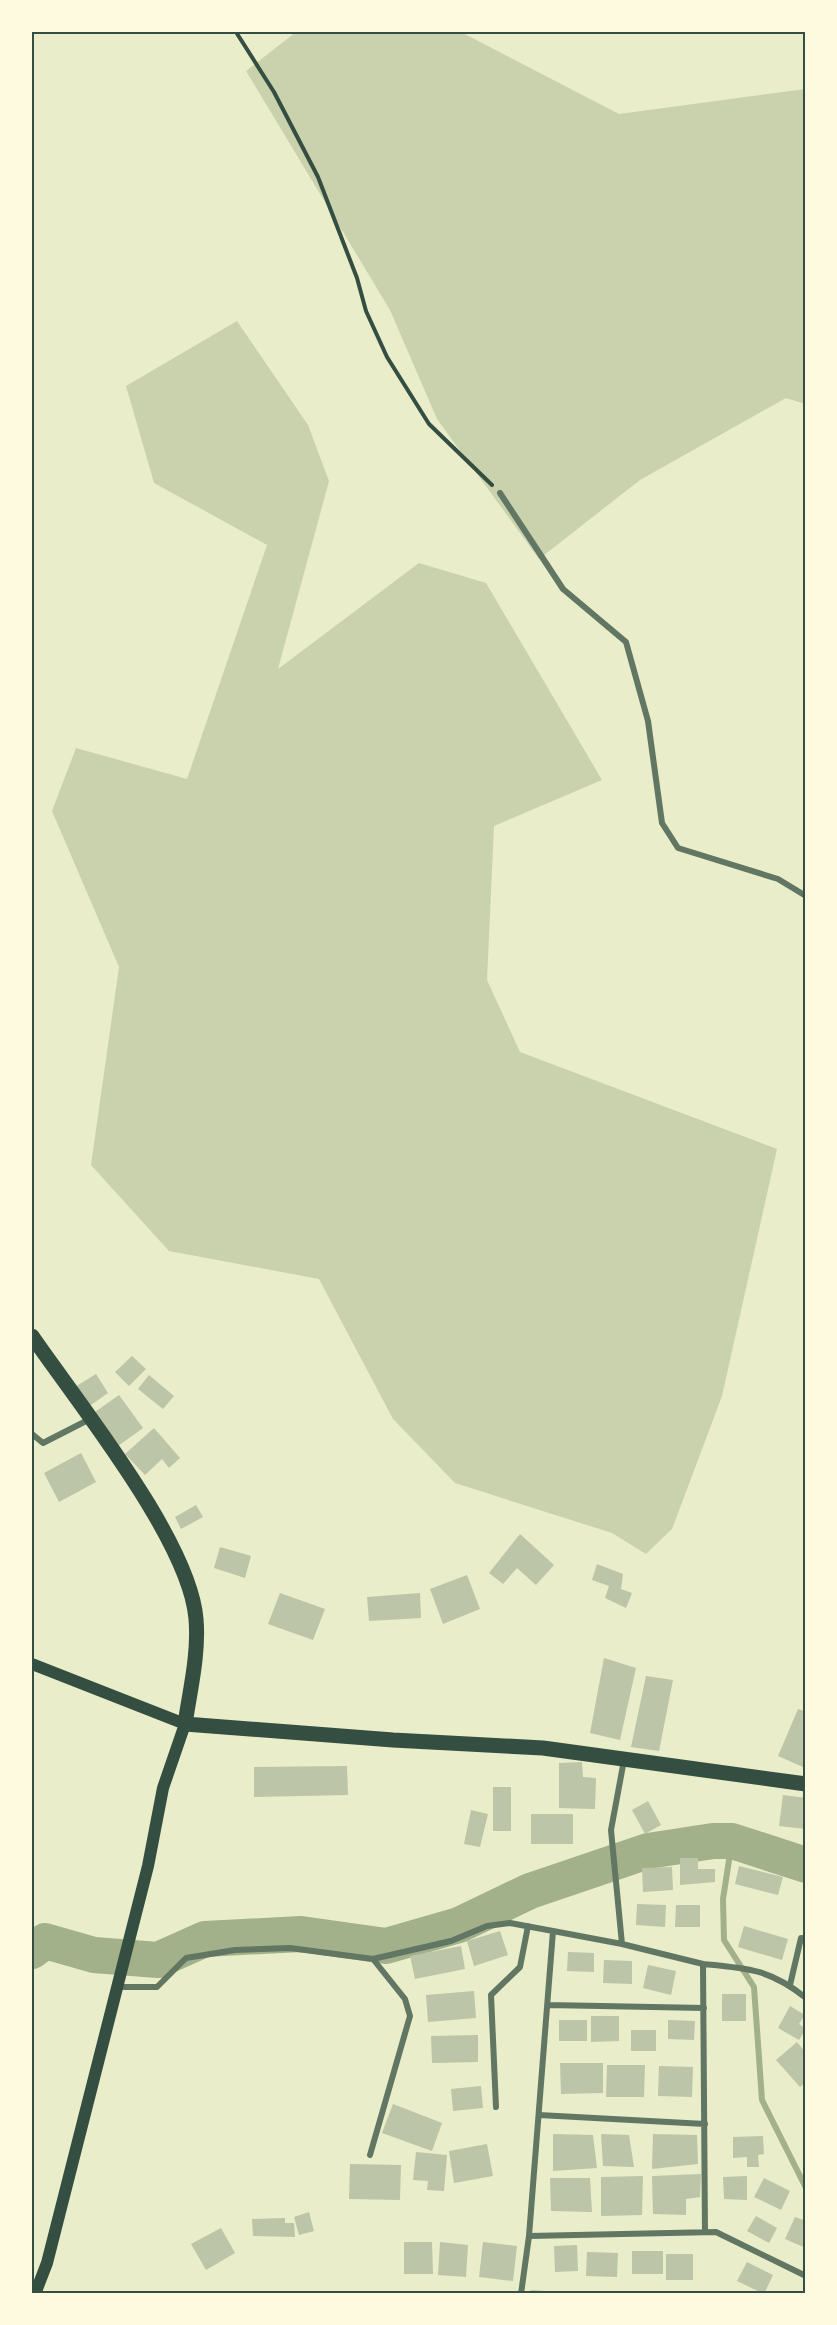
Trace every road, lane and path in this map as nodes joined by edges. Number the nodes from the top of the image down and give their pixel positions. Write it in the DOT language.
graph roads {
  1 [pos="236,32"];
  2 [pos="500,493"];
  3 [pos="806,896"];
  4 [pos="32,1336"];
  5 [pos="90,1419"];
  6 [pos="32,1434"];
  7 [pos="32,1664"];
  8 [pos="185,1724"];
  9 [pos="624,1758"];
  10 [pos="806,1784"];
  11 [pos="528,1926"];
  12 [pos="553,1931"];
  13 [pos="806,1938"];
  14 [pos="622,1944"];
  15 [pos="373,1959"];
  16 [pos="703,1964"];
  17 [pos="790,1985"];
  18 [pos="118,1988"];
  19 [pos="806,1998"];
  20 [pos="548,2006"];
  21 [pos="704,2008"];
  22 [pos="496,2107"];
  23 [pos="539,2115"];
  24 [pos="705,2124"];
  25 [pos="370,2155"];
  26 [pos="705,2232"];
  27 [pos="530,2236"];
  28 [pos="806,2276"];
  29 [pos="35,2294"];
  30 [pos="521,2294"];
  1 -- 2 [label="path"];
  2 -- 3 [label="street"];
  4 -- 5 [label="main road"];
  5 -- 6 [label="street"];
  5 -- 8 [label="main road"];
  7 -- 8 [label="main road"];
  8 -- 9 [label="main road"];
  8 -- 18 [label="main road"];
  9 -- 10 [label="main road"];
  9 -- 14 [label="street"];
  11 -- 12 [label="street"];
  11 -- 15 [label="street"];
  11 -- 22 [label="street"];
  12 -- 14 [label="street"];
  12 -- 20 [label="street"];
  13 -- 17 [label="street"];
  14 -- 16 [label="street"];
  15 -- 18 [label="street"];
  15 -- 25 [label="street"];
  16 -- 17 [label="street"];
  16 -- 21 [label="street"];
  17 -- 19 [label="street"];
  18 -- 29 [label="main road"];
  20 -- 21 [label="street"];
  20 -- 23 [label="street"];
  21 -- 24 [label="street"];
  23 -- 24 [label="street"];
  23 -- 27 [label="street"];
  24 -- 26 [label="street"];
  26 -- 27 [label="street"];
  26 -- 28 [label="street"];
  27 -- 30 [label="street"];
}
